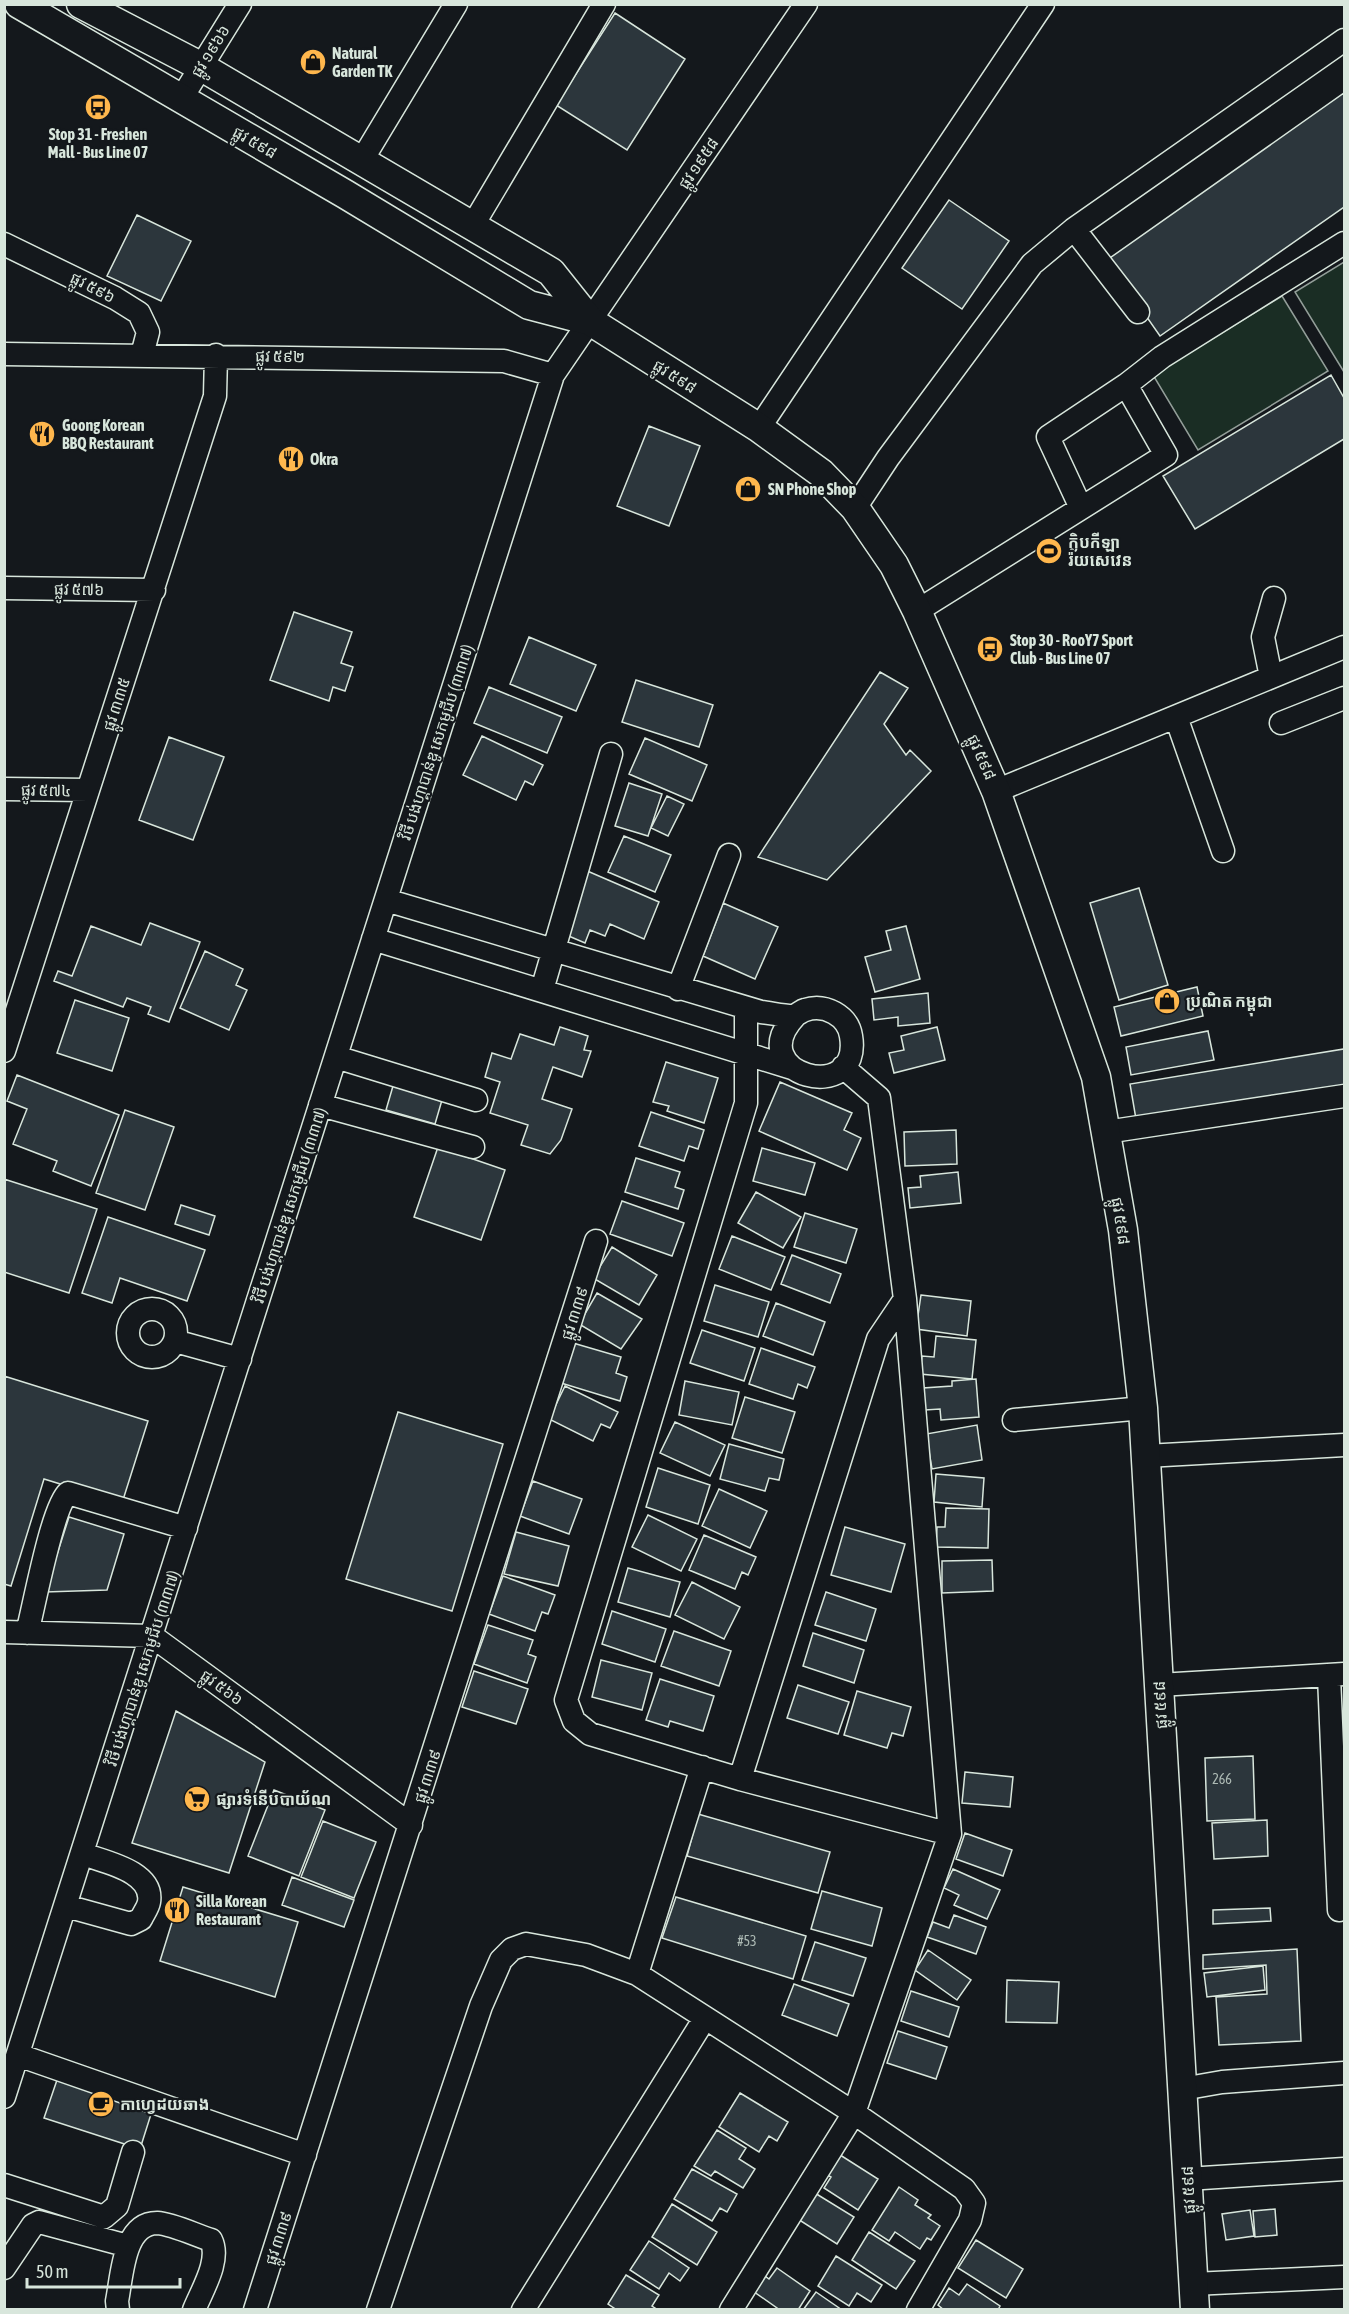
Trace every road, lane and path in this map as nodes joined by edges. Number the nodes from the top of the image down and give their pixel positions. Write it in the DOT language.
graph roads {
  1 [pos="19,4"];
  2 [pos="240,4"];
  3 [pos="456,4"];
  4 [pos="604,4"];
  5 [pos="806,4"];
  6 [pos="1043,4"];
  7 [pos="94,8"];
  8 [pos="1344,40"];
  9 [pos="200,66"];
  10 [pos="181,99"];
  11 [pos="362,160"];
  12 [pos="473,225"];
  13 [pos="1074,229"];
  14 [pos="1344,243"];
  15 [pos="4,244"];
  16 [pos="1138,312"];
  17 [pos="590,321"];
  18 [pos="4,354"];
  19 [pos="142,355"];
  20 [pos="216,355"];
  21 [pos="553,375"];
  22 [pos="1126,385"];
  23 [pos="759,428"];
  24 [pos="855,508"];
  25 [pos="1081,508"];
  26 [pos="4,588"];
  27 [pos="154,590"];
  28 [pos="1274,598"];
  29 [pos="917,611"];
  30 [pos="1344,647"];
  31 [pos="1271,677"];
  32 [pos="1344,698"];
  33 [pos="1176,717"];
  34 [pos="1281,723"];
  35 [pos="611,754"];
  36 [pos="4,789"];
  37 [pos="88,790"];
  38 [pos="996,791"];
  39 [pos="1223,851"];
  40 [pos="729,855"];
  41 [pos="386,900"];
  42 [pos="373,939"];
  43 [pos="554,951"];
  44 [pos="678,988"];
  45 [pos="542,990"];
  46 [pos="746,1008"];
  47 [pos="795,1016"];
  48 [pos="4,1051"];
  49 [pos="745,1052"];
  50 [pos="336,1057"];
  51 [pos="843,1067"];
  52 [pos="792,1068"];
  53 [pos="1344,1096"];
  54 [pos="476,1100"];
  55 [pos="320,1105"];
  56 [pos="1106,1132"];
  57 [pos="473,1147"];
  58 [pos="596,1241"];
  59 [pos="905,1299"];
  60 [pos="175,1341"];
  61 [pos="240,1359"];
  62 [pos="1143,1408"];
  63 [pos="1014,1420"];
  64 [pos="1344,1445"];
  65 [pos="1146,1456"];
  66 [pos="186,1528"];
  67 [pos="16,1633"];
  68 [pos="152,1636"];
  69 [pos="1336,1675"];
  70 [pos="1159,1685"];
  71 [pos="702,1767"];
  72 [pos="740,1779"];
  73 [pos="411,1825"];
  74 [pos="950,1834"];
  75 [pos="82,1854"];
  76 [pos="66,1906"];
  77 [pos="1339,1910"];
  78 [pos="637,1974"];
  79 [pos="705,2018"];
  80 [pos="18,2055"];
  81 [pos="1344,2073"];
  82 [pos="1182,2089"];
  83 [pos="4,2097"];
  84 [pos="855,2113"];
  85 [pos="133,2152"];
  86 [pos="304,2155"];
  87 [pos="1344,2169"];
  88 [pos="1187,2179"];
  89 [pos="4,2185"];
  90 [pos="128,2246"];
  91 [pos="4,2268"];
  92 [pos="1344,2277"];
  93 [pos="1194,2297"];
  94 [pos="118,2310"];
  95 [pos="194,2310"];
  96 [pos="255,2310"];
  97 [pos="378,2310"];
  98 [pos="523,2310"];
  99 [pos="731,2310"];
  100 [pos="918,2310"];
  1 -- 10 [label="main road, ផ្លូវ ៥៩៨"];
  2 -- 9 [label="street, ផ្លូវ ១៩៦៦"];
  3 -- 11 [label="street"];
  4 -- 12 [label="street"];
  5 -- 17 [label="street, ផ្លូវ ១៩៥៨"];
  6 -- 23 [label="street"];
  7 -- 9 [label="main road, ផ្លូវ ៥៩៨"];
  8 -- 13 [label="street"];
  9 -- 10 [label="street, ផ្លូវ ១៩៦៦"];
  9 -- 11 [label="main road, ផ្លូវ ៥៩៨"];
  10 -- 17 [label="main road, ផ្លូវ ៥៩៨"];
  11 -- 12 [label="main road, ផ្លូវ ៥៩៨"];
  12 -- 17 [label="main road, ផ្លូវ ៥៩៨"];
  13 -- 16 [label="street"];
  13 -- 24 [label="street"];
  14 -- 22 [label="street"];
  15 -- 19 [label="street, ផ្លូវ ៥៩៦"];
  17 -- 21 [label="street, វិថី បង់ហ្គាបាន់ឌូ សេកមូជីប (៣៣៧)"];
  17 -- 23 [label="main road, ផ្លូវ ៥៩៨"];
  18 -- 19 [label="street, ផ្លូវ ៥៩២"];
  19 -- 20 [label="street, ផ្លូវ ៥៩២"];
  20 -- 21 [label="street, ផ្លូវ ៥៩២"];
  20 -- 27 [label="street, ផ្លូវ ៣៣៥"];
  21 -- 41 [label="street, វិថី បង់ហ្គាបាន់ឌូ សេកមូជីប (៣៣៧)"];
  22 -- 25 [label="street"];
  22 -- 25 [label="street"];
  23 -- 24 [label="main road, ផ្លូវ ៥៩៨"];
  24 -- 29 [label="main road, ផ្លូវ ៥៩៨"];
  25 -- 29 [label="street"];
  26 -- 27 [label="street, ផ្លូវ ៥៧៦"];
  27 -- 37 [label="street, ផ្លូវ ៣៣៥"];
  28 -- 31 [label="street"];
  29 -- 38 [label="main road, ផ្លូវ ៥៩៨"];
  30 -- 31 [label="street"];
  31 -- 33 [label="street"];
  32 -- 34 [label="street"];
  33 -- 38 [label="street"];
  33 -- 39 [label="street"];
  35 -- 43 [label="street"];
  36 -- 37 [label="street, ផ្លូវ ៥៧៤"];
  37 -- 48 [label="street, ផ្លូវ ៣៣៥"];
  38 -- 56 [label="main road, ផ្លូវ ៥៩៨"];
  40 -- 44 [label="street"];
  41 -- 42 [label="street, វិថី បង់ហ្គាបាន់ឌូ សេកមូជីប (៣៣៧)"];
  41 -- 43 [label="street"];
  42 -- 45 [label="street"];
  42 -- 50 [label="street, វិថី បង់ហ្គាបាន់ឌូ សេកមូជីប (៣៣៧)"];
  43 -- 44 [label="street"];
  43 -- 45 [label="street"];
  44 -- 46 [label="street"];
  45 -- 49 [label="street"];
  46 -- 47 [label="street"];
  46 -- 49 [label="street"];
  47 -- 51 [label="street"];
  47 -- 52 [label="street"];
  49 -- 52 [label="street"];
  49 -- 71 [label="street"];
  50 -- 54 [label="street"];
  50 -- 55 [label="street, វិថី បង់ហ្គាបាន់ឌូ សេកមូជីប (៣៣៧)"];
  51 -- 52 [label="street"];
  51 -- 59 [label="street"];
  53 -- 56 [label="street"];
  55 -- 57 [label="street"];
  55 -- 61 [label="street, វិថី បង់ហ្គាបាន់ឌូ សេកមូជីប (៣៣៧)"];
  56 -- 62 [label="main road, ផ្លូវ ៥៩៨"];
  58 -- 73 [label="street, ផ្លូវ ៣៣៩"];
  59 -- 72 [label="street"];
  59 -- 74 [label="street"];
  60 -- 61 [label="street"];
  61 -- 66 [label="street, វិថី បង់ហ្គាបាន់ឌូ សេកមូជីប (៣៣៧)"];
  62 -- 63 [label="street"];
  62 -- 65 [label="main road, ផ្លូវ ៥៩៨"];
  64 -- 65 [label="street"];
  65 -- 70 [label="main road, ផ្លូវ ៥៩៨"];
  66 -- 67 [label="street"];
  66 -- 68 [label="street, វិថី បង់ហ្គាបាន់ឌូ សេកមូជីប (៣៣៧)"];
  67 -- 68 [label="street"];
  68 -- 73 [label="street, ផ្លូវ ៥៦៦"];
  68 -- 75 [label="street, វិថី បង់ហ្គាបាន់ឌូ សេកមូជីប (៣៣៧)"];
  69 -- 70 [label="street"];
  69 -- 77 [label="street"];
  70 -- 82 [label="main road, ផ្លូវ ៥៩៨"];
  71 -- 72 [label="street"];
  71 -- 78 [label="street"];
  72 -- 74 [label="street"];
  73 -- 86 [label="street, ផ្លូវ ៣៣៩"];
  74 -- 84 [label="street"];
  75 -- 76 [label="street, វិថី បង់ហ្គាបាន់ឌូ សេកមូជីប (៣៣៧)"];
  75 -- 76 [label="street"];
  76 -- 80 [label="street, វិថី បង់ហ្គាបាន់ឌូ សេកមូជីប (៣៣៧)"];
  78 -- 79 [label="street"];
  78 -- 97 [label="street"];
  79 -- 84 [label="street"];
  79 -- 98 [label="street"];
  80 -- 83 [label="street, វិថី បង់ហ្គាបាន់ឌូ សេកមូជីប (៣៣៧)"];
  80 -- 86 [label="street"];
  81 -- 82 [label="street"];
  82 -- 88 [label="main road, ផ្លូវ ៥៩៨"];
  84 -- 99 [label="street"];
  84 -- 100 [label="street"];
  85 -- 89 [label="street"];
  86 -- 96 [label="street, ផ្លូវ ៣៣៩"];
  87 -- 88 [label="street"];
  88 -- 93 [label="main road, ផ្លូវ ៥៩៨"];
  90 -- 91 [label="street"];
  90 -- 94 [label="street"];
  90 -- 95 [label="street"];
  92 -- 93 [label="street"];
}
